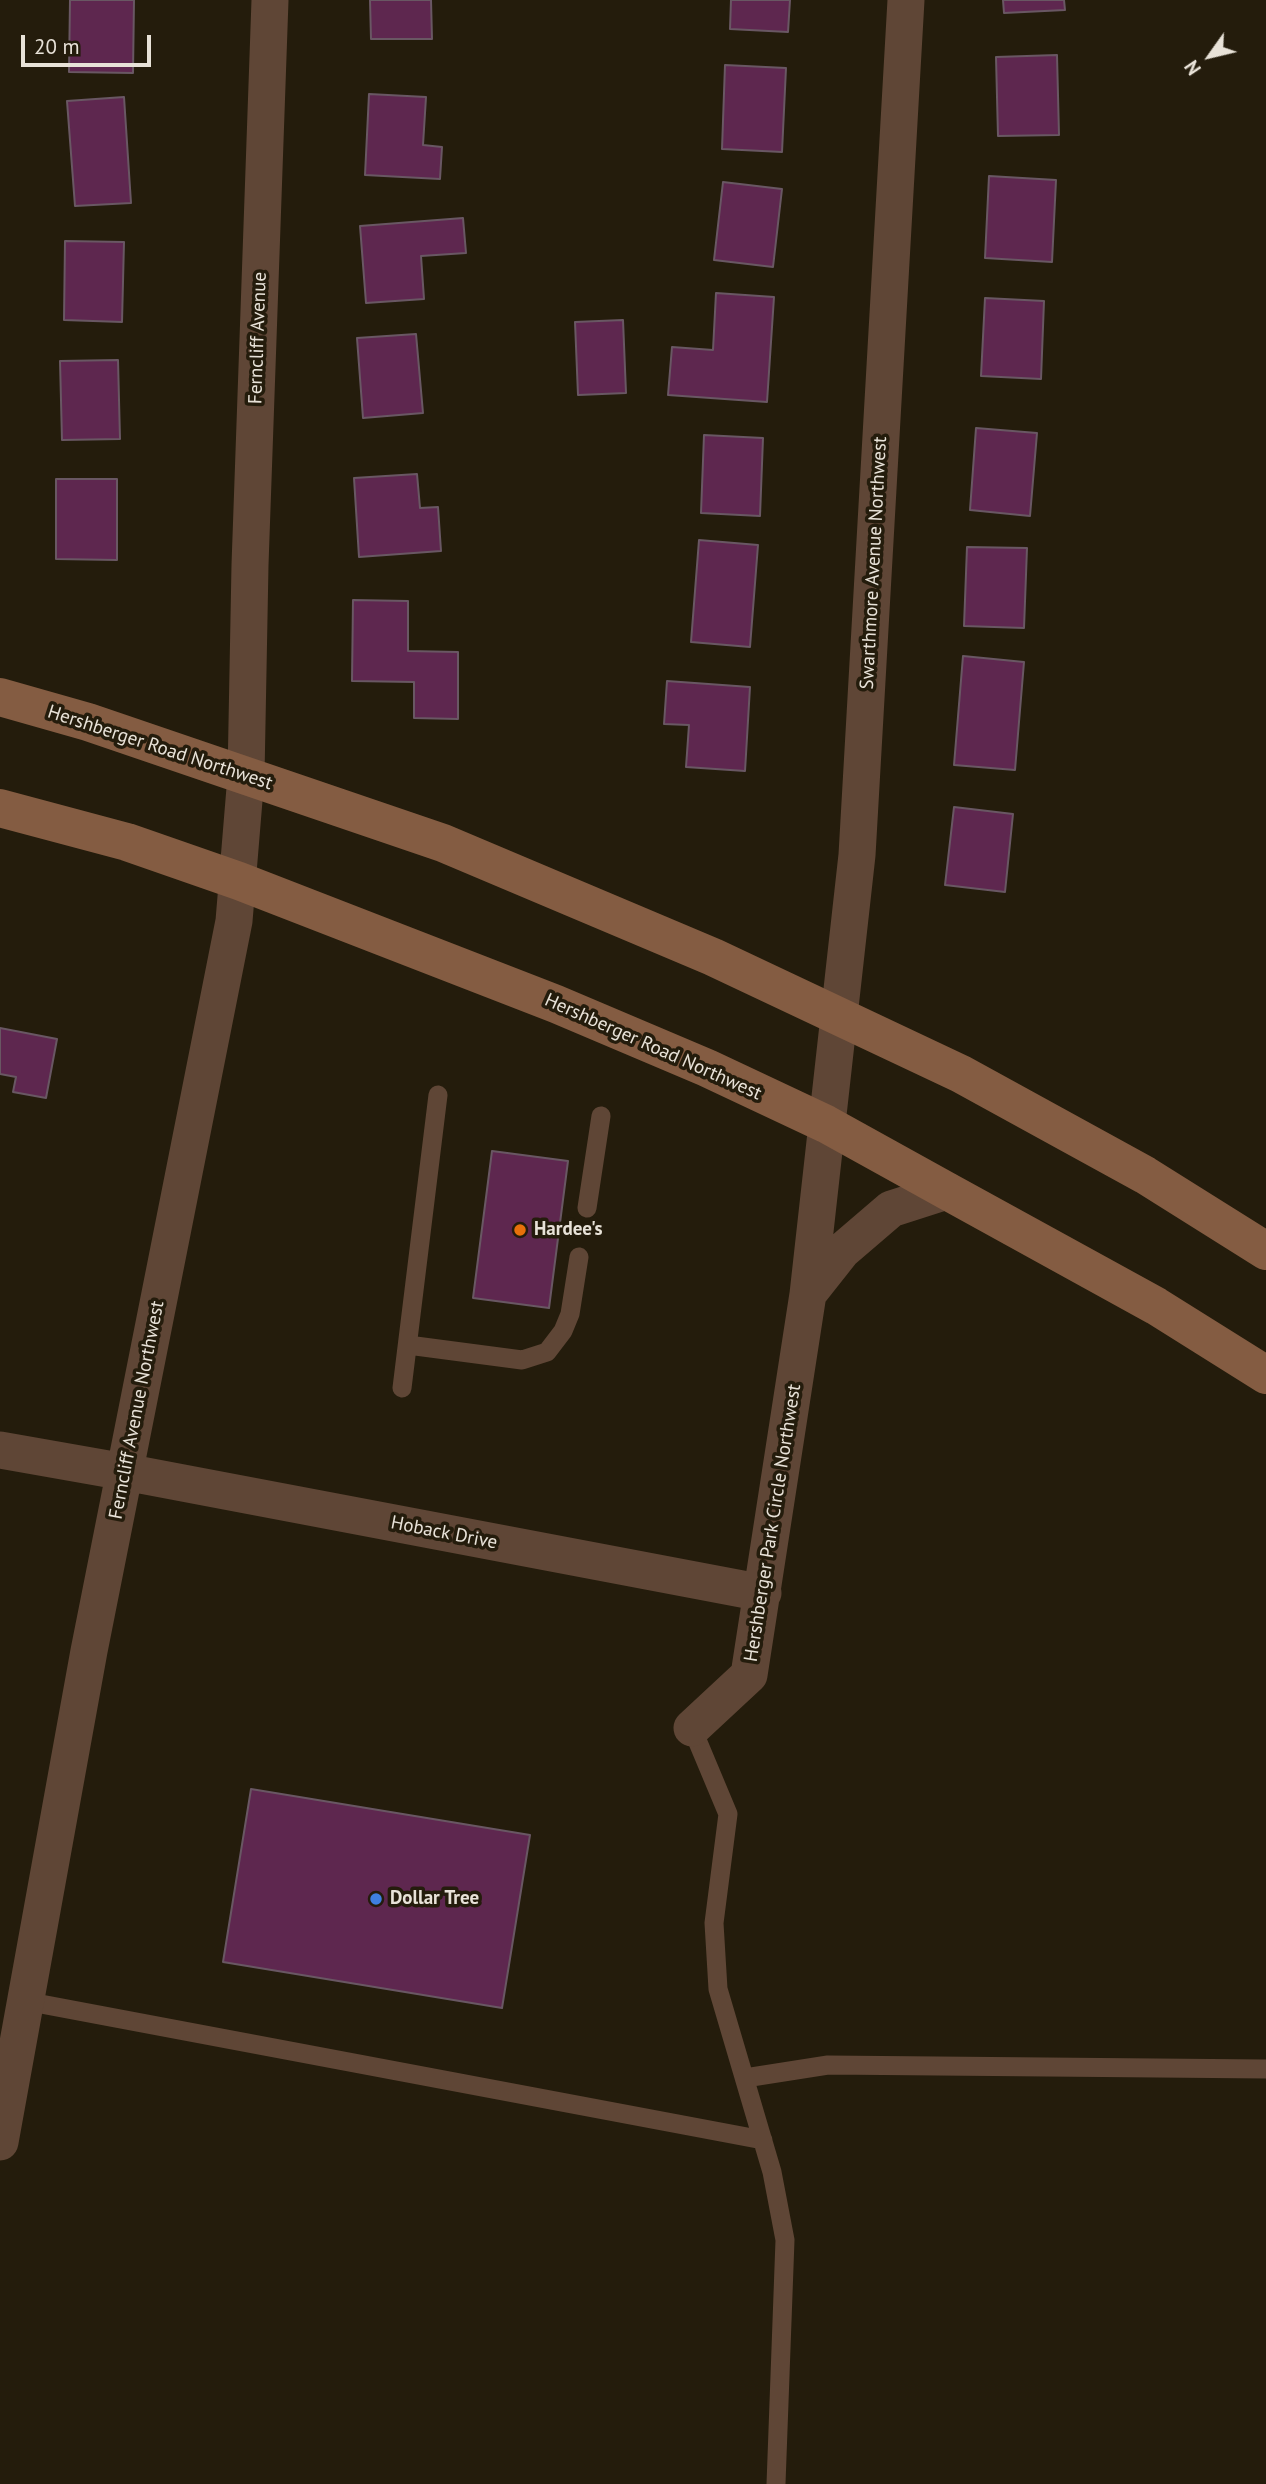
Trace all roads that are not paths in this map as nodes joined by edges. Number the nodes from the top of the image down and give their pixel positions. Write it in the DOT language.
graph roads {
  1 [pos="270,0"];
  2 [pos="906,0"];
  3 [pos="248,676"];
  4 [pos="0,697"];
  5 [pos="246,776"];
  6 [pos="0,808"];
  7 [pos="239,881"];
  8 [pos="838,1016"];
  9 [pos="438,1095"];
  10 [pos="601,1116"];
  11 [pos="826,1124"];
  12 [pos="947,1191"];
  13 [pos="587,1208"];
  14 [pos="1266,1251"];
  15 [pos="579,1257"];
  16 [pos="808,1294"];
  17 [pos="408,1345"];
  18 [pos="1266,1375"];
  19 [pos="402,1388"];
  20 [pos="0,1450"];
  21 [pos="125,1472"];
  22 [pos="763,1593"];
  23 [pos="692,1728"];
  24 [pos="25,2001"];
  25 [pos="1266,2069"];
  26 [pos="745,2078"];
  27 [pos="763,2140"];
  28 [pos="0,2141"];
  29 [pos="776,2484"];
  1 -- 3 [label="street, Ferncliff Avenue"];
  2 -- 8 [label="street, Swarthmore Avenue Northwest"];
  3 -- 5 [label="street, Ferncliff Avenue Northwest"];
  4 -- 5 [label="main road, Hershberger Road Northwest"];
  5 -- 7 [label="street, Ferncliff Avenue Northwest"];
  5 -- 8 [label="main road, Hershberger Road Northwest"];
  6 -- 7 [label="main road, Hershberger Road Northwest"];
  7 -- 11 [label="main road, Hershberger Road Northwest"];
  7 -- 21 [label="street, Ferncliff Avenue Northwest"];
  8 -- 11 [label="street, Swarthmore Avenue Northwest"];
  8 -- 14 [label="main road, Hershberger Road Northwest"];
  9 -- 17 [label="lane"];
  10 -- 13 [label="lane"];
  11 -- 12 [label="main road, Hershberger Road Northwest"];
  11 -- 16 [label="street, Hershberger Park Circle Northwest"];
  12 -- 16 [label="street, Hershberger Park Circle Northwest"];
  12 -- 18 [label="main road, Hershberger Road Northwest"];
  15 -- 17 [label="lane"];
  16 -- 22 [label="street, Hershberger Park Circle Northwest"];
  17 -- 19 [label="lane"];
  20 -- 21 [label="street, Hoback Drive"];
  21 -- 22 [label="street, Hoback Drive"];
  21 -- 24 [label="street, Ferncliff Avenue Northwest"];
  22 -- 23 [label="street, Hershberger Park Circle Northwest"];
  23 -- 26 [label="lane"];
  24 -- 27 [label="lane"];
  24 -- 28 [label="street, Ferncliff Avenue Northwest"];
  25 -- 26 [label="lane"];
  26 -- 27 [label="lane"];
  27 -- 29 [label="lane"];
}
